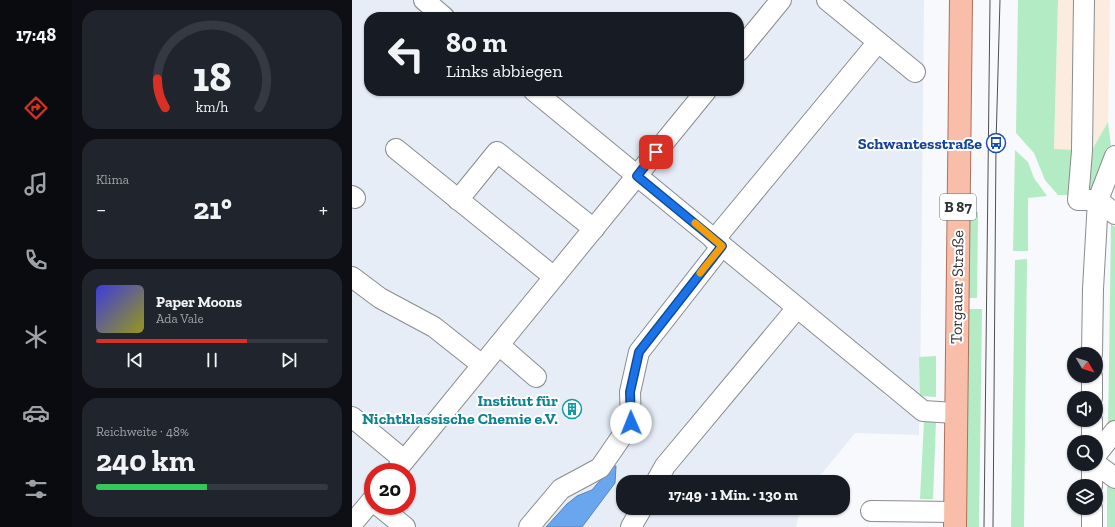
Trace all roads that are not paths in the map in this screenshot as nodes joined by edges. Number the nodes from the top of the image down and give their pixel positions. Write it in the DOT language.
graph roads {
  1 [pos="424,0"];
  2 [pos="781,0"];
  3 [pos="827,0"];
  4 [pos="961,0"];
  5 [pos="1084,0"];
  6 [pos="438,12"];
  7 [pos="878,42"];
  8 [pos="744,45"];
  9 [pos="915,72"];
  10 [pos="540,96"];
  11 [pos="702,96"];
  12 [pos="396,149"];
  13 [pos="1115,156"];
  14 [pos="637,176"];
  15 [pos="458,200"];
  16 [pos="1098,200"];
  17 [pos="1115,214"];
  18 [pos="594,229"];
  19 [pos="718,243"];
  20 [pos="352,277"];
  21 [pos="554,277"];
  22 [pos="797,308"];
  23 [pos="499,345"];
  24 [pos="1092,347"];
  25 [pos="482,365"];
  26 [pos="536,377"];
  27 [pos="956,413"];
  28 [pos="352,417"];
  29 [pos="1115,431"];
  30 [pos="1103,446"];
  31 [pos="396,463"];
  32 [pos="401,463"];
  33 [pos="1103,469"];
  34 [pos="660,475"];
  35 [pos="1115,478"];
  36 [pos="871,511"];
  37 [pos="364,512"];
  38 [pos="391,515"];
  39 [pos="638,515"];
  40 [pos="1092,515"];
  41 [pos="955,519"];
  42 [pos="352,524"];
  43 [pos="406,527"];
  44 [pos="529,527"];
  45 [pos="631,527"];
  46 [pos="1092,527"];
  1 -- 6 [label="street"];
  2 -- 8 [label="street"];
  3 -- 7 [label="street"];
  4 -- 27 [label="main road, Torgauer Straße / B 87"];
  5 -- 16 [label="street"];
  7 -- 9 [label="street"];
  7 -- 19 [label="street"];
  10 -- 14 [label="street"];
  11 -- 14 [label="street"];
  12 -- 15 [label="street"];
  13 -- 16 [label="street"];
  14 -- 18 [label="street"];
  14 -- 19 [label="street"];
  15 -- 18 [label="street"];
  15 -- 21 [label="street"];
  16 -- 17 [label="street"];
  16 -- 24 [label="street"];
  18 -- 21 [label="street"];
  19 -- 22 [label="street"];
  19 -- 44 [label="street"];
  20 -- 25 [label="street"];
  21 -- 23 [label="street"];
  22 -- 27 [label="street"];
  22 -- 34 [label="street"];
  23 -- 25 [label="street"];
  23 -- 26 [label="street"];
  25 -- 32 [label="street"];
  27 -- 41 [label="main road, Torgauer Straße / B 87"];
  28 -- 31 [label="street"];
  29 -- 30 [label="street"];
  33 -- 35 [label="street"];
  36 -- 41 [label="street"];
  37 -- 42 [label="street"];
  38 -- 43 [label="street"];
  39 -- 45 [label="street"];
  40 -- 46 [label="street"];
}
